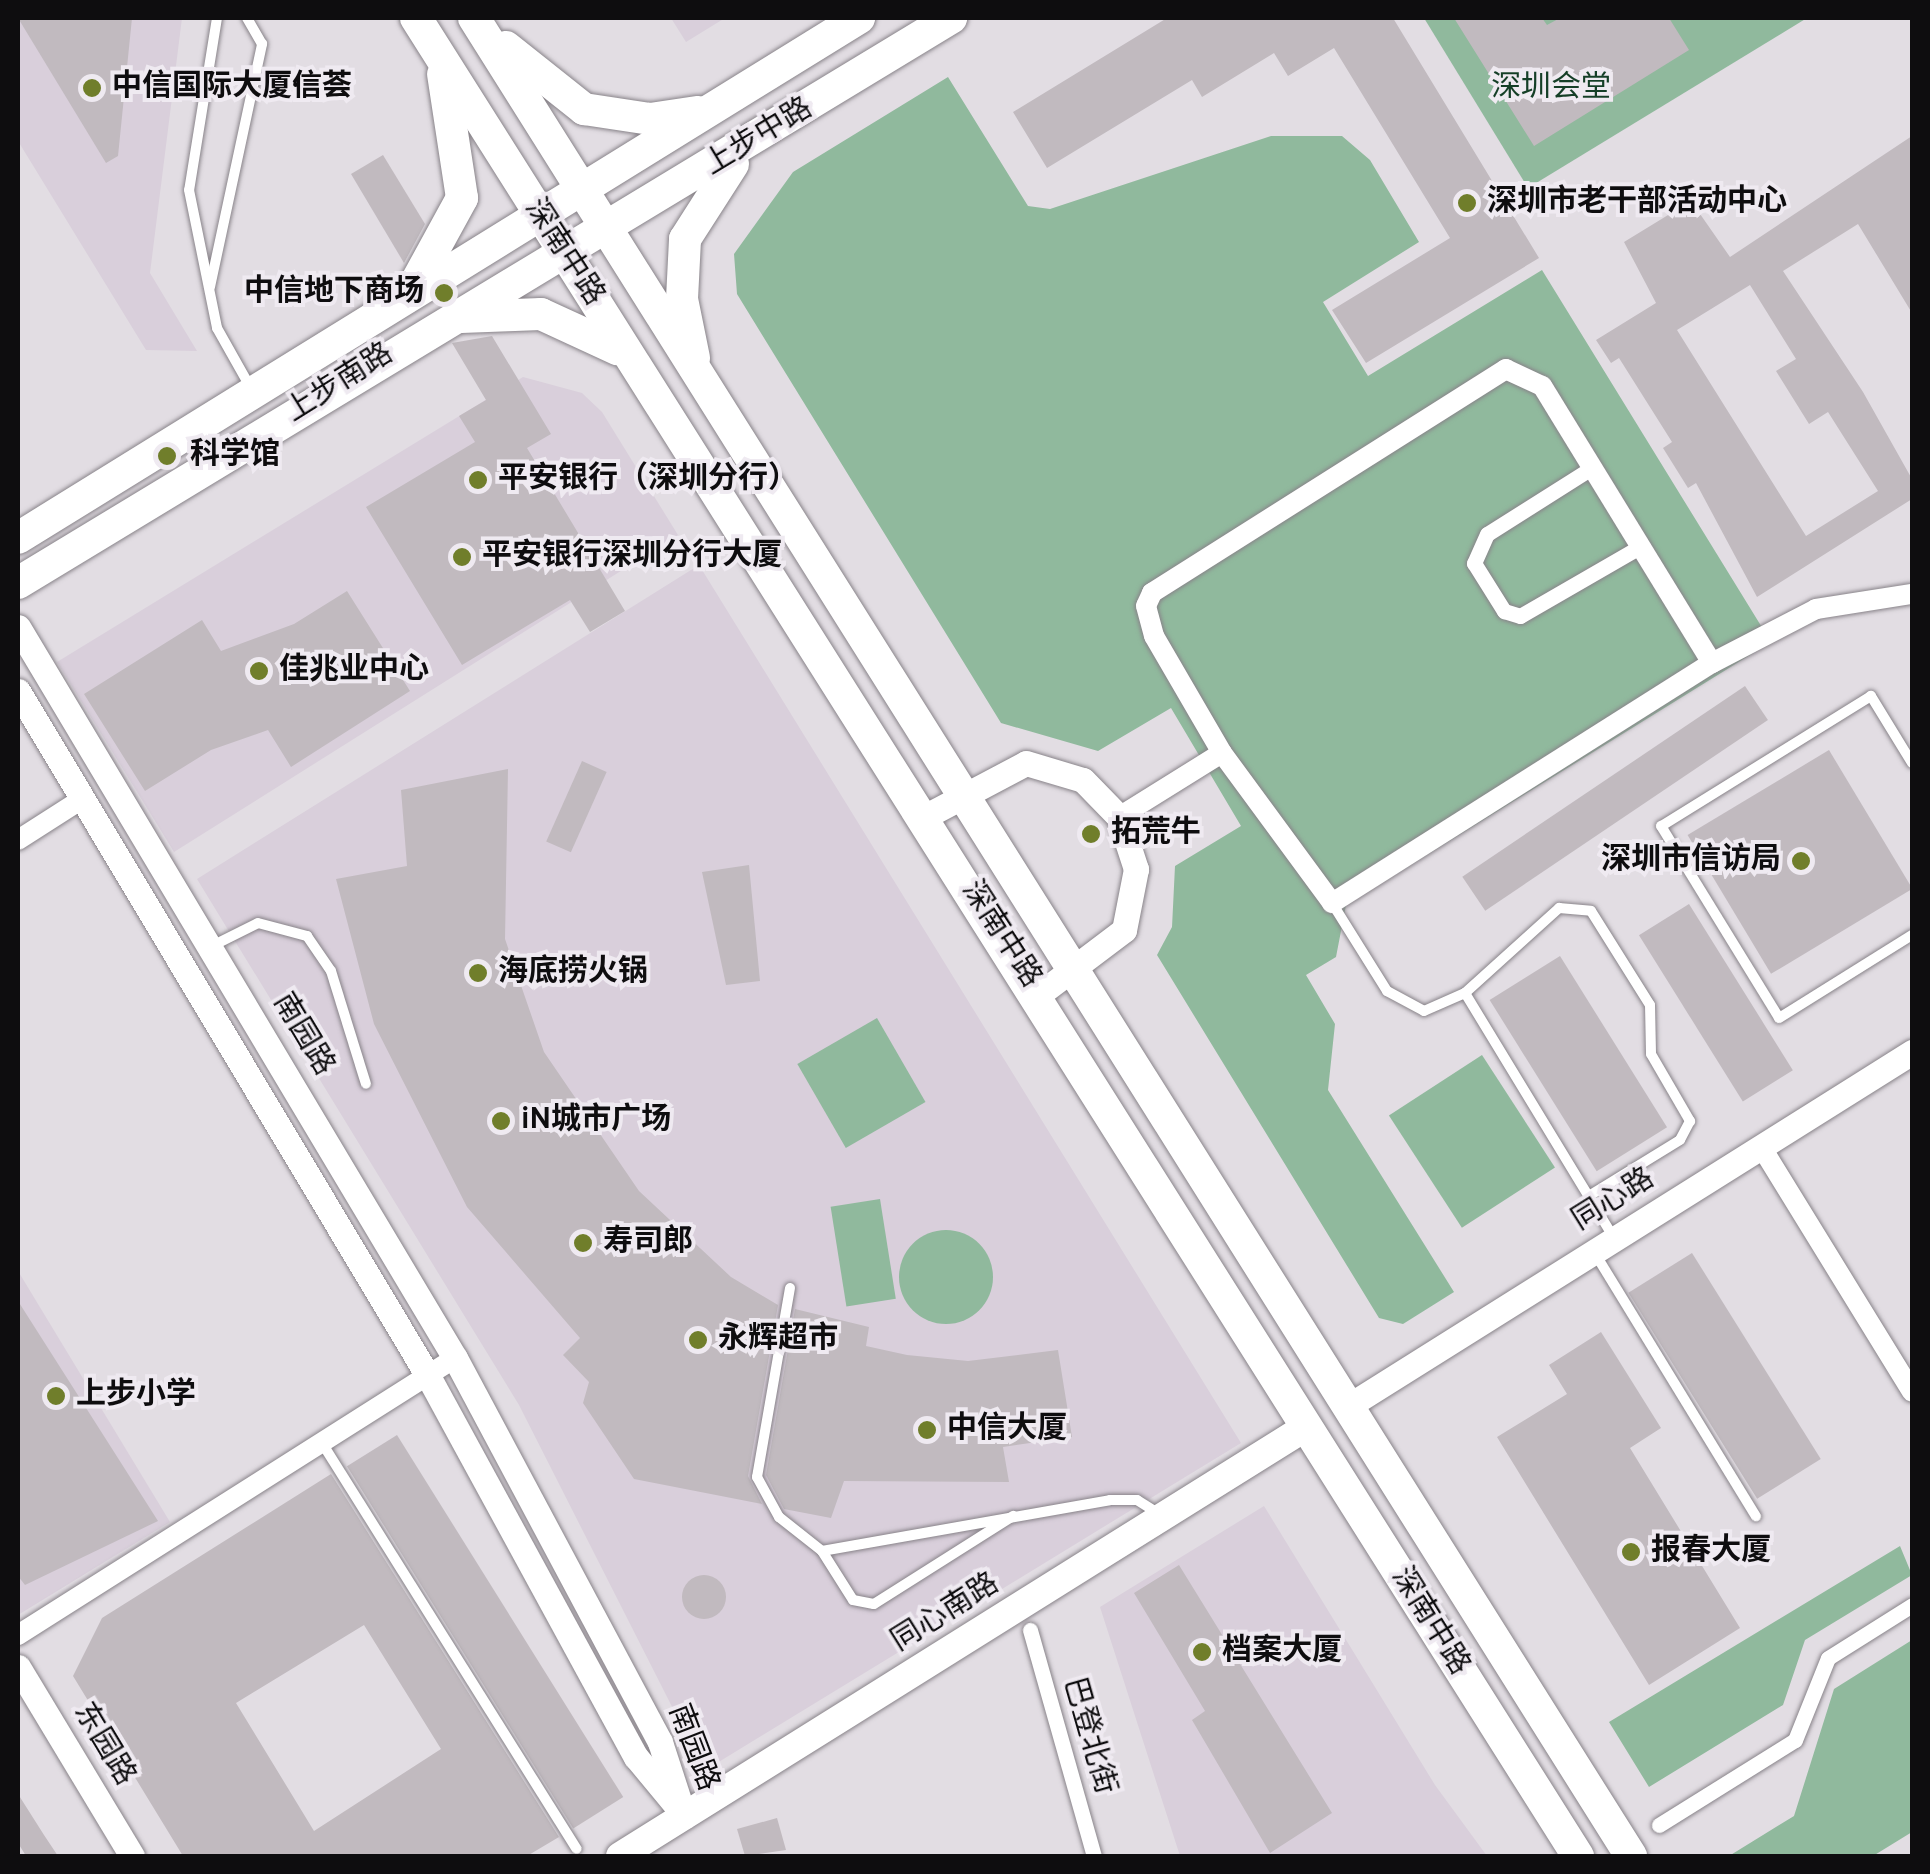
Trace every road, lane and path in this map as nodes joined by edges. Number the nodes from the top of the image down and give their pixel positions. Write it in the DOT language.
graph roads {
  1 [pos="216,18"];
  2 [pos="247,18"];
  3 [pos="416,18"];
  4 [pos="475,18"];
  5 [pos="859,18"];
  6 [pos="952,18"];
  7 [pos="440,54"];
  8 [pos="717,108"];
  9 [pos="752,144"];
  10 [pos="580,191"];
  11 [pos="539,216"];
  12 [pos="604,228"];
  13 [pos="562,252"];
  14 [pos="208,293"];
  15 [pos="408,296"];
  16 [pos="438,324"];
  17 [pos="641,375"];
  18 [pos="253,391"];
  19 [pos="704,396"];
  20 [pos="1593,467"];
  21 [pos="18,538"];
  22 [pos="1641,546"];
  23 [pos="18,583"];
  24 [pos="1912,594"];
  25 [pos="18,627"];
  26 [pos="1712,663"];
  27 [pos="18,691"];
  28 [pos="1222,753"];
  29 [pos="1912,763"];
  30 [pos="968,790"];
  31 [pos="82,799"];
  32 [pos="924,817"];
  33 [pos="1120,817"];
  34 [pos="18,840"];
  35 [pos="1332,902"];
  36 [pos="1912,935"];
  37 [pos="212,946"];
  38 [pos="1078,968"];
  39 [pos="1465,994"];
  40 [pos="1038,995"];
  41 [pos="1912,1052"];
  42 [pos="366,1084"];
  43 [pos="1762,1148"];
  44 [pos="1589,1196"];
  45 [pos="1604,1245"];
  46 [pos="790,1288"];
  47 [pos="455,1358"];
  48 [pos="428,1376"];
  49 [pos="1912,1392"];
  50 [pos="1350,1405"];
  51 [pos="1306,1428"];
  52 [pos="322,1442"];
  53 [pos="1013,1516"];
  54 [pos="1164,1516"];
  55 [pos="1756,1516"];
  56 [pos="822,1551"];
  57 [pos="1912,1605"];
  58 [pos="1030,1630"];
  59 [pos="18,1636"];
  60 [pos="18,1667"];
  61 [pos="684,1816"];
  62 [pos="1659,1825"];
  63 [pos="577,1850"];
  64 [pos="630,1854"];
  65 [pos="132,1856"];
  66 [pos="1094,1856"];
  67 [pos="1578,1856"];
  68 [pos="1631,1856"];
  1 -- 14 [label="lane"];
  2 -- 14 [label="lane"];
  3 -- 7 [label="main road, 深南中路"];
  4 -- 8 [label="main road"];
  4 -- 10 [label="main road, 深南中路"];
  5 -- 8 [label="main road, 上步中路"];
  6 -- 9 [label="main road, 上步中路"];
  7 -- 11 [label="main road, 深南中路"];
  7 -- 15 [label="main road"];
  8 -- 10 [label="main road, 上步中路"];
  9 -- 12 [label="main road, 上步中路"];
  9 -- 19 [label="main road"];
  10 -- 11 [label="main road, 上步中路"];
  10 -- 12 [label="main road, 深南中路"];
  11 -- 13 [label="main road, 深南中路"];
  11 -- 15 [label="main road, 上步南路"];
  12 -- 13 [label="main road, 上步中路"];
  12 -- 19 [label="main road, 深南中路"];
  13 -- 16 [label="main road, 上步南路"];
  13 -- 17 [label="main road, 深南中路"];
  14 -- 18 [label="lane"];
  15 -- 18 [label="main road, 上步南路"];
  16 -- 17 [label="main road"];
  16 -- 23 [label="main road, 上步南路"];
  17 -- 32 [label="main road, 深南中路"];
  18 -- 21 [label="main road, 上步南路"];
  19 -- 30 [label="main road, 深南中路"];
  20 -- 22 [label="street"];
  20 -- 22 [label="street"];
  20 -- 28 [label="street"];
  22 -- 26 [label="street"];
  24 -- 26 [label="street"];
  25 -- 37 [label="street, 南园路"];
  26 -- 35 [label="street"];
  27 -- 31 [label="street, 南园路"];
  28 -- 33 [label="street"];
  28 -- 35 [label="street"];
  29 -- 36 [label="lane"];
  30 -- 32 [label="street"];
  30 -- 33 [label="street"];
  30 -- 38 [label="main road, 深南中路"];
  31 -- 34 [label="street"];
  31 -- 48 [label="street, 南园路"];
  32 -- 40 [label="main road, 深南中路"];
  33 -- 38 [label="street"];
  35 -- 39 [label="lane"];
  37 -- 42 [label="lane"];
  37 -- 47 [label="street, 南园路"];
  38 -- 40 [label="street"];
  38 -- 50 [label="main road, 深南中路"];
  39 -- 44 [label="lane"];
  39 -- 44 [label="lane"];
  40 -- 51 [label="main road, 深南中路"];
  41 -- 43 [label="street, 同心路"];
  43 -- 45 [label="street, 同心路"];
  43 -- 49 [label="street"];
  44 -- 45 [label="lane"];
  45 -- 50 [label="street, 同心路"];
  45 -- 55 [label="lane"];
  46 -- 56 [label="lane"];
  47 -- 48 [label="street"];
  47 -- 61 [label="street, 南园路"];
  48 -- 52 [label="street"];
  48 -- 61 [label="street, 南园路"];
  50 -- 68 [label="main road, 深南中路"];
  51 -- 54 [label="main road, 同心南路"];
  51 -- 67 [label="main road, 深南中路"];
  52 -- 59 [label="street"];
  52 -- 63 [label="lane"];
  53 -- 54 [label="lane"];
  53 -- 56 [label="lane"];
  53 -- 56 [label="lane"];
  54 -- 61 [label="main road, 同心南路"];
  57 -- 62 [label="street"];
  58 -- 66 [label="street, 巴登北街"];
  60 -- 65 [label="street, 东园路"];
  61 -- 64 [label="main road, 同心南路"];
}
